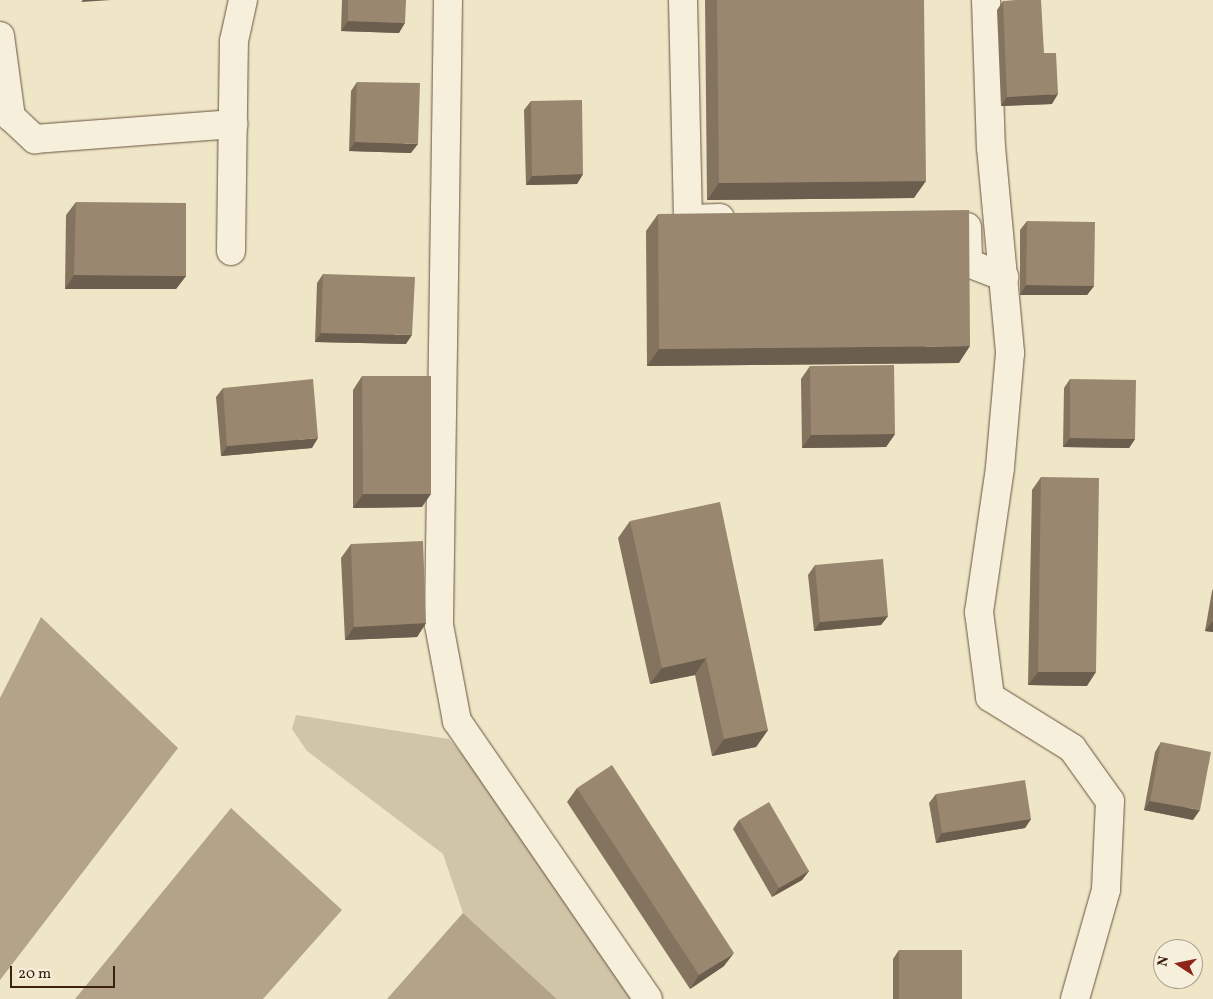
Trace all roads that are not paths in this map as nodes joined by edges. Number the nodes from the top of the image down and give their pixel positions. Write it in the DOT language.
graph roads {
  1 [pos="243,0"];
  2 [pos="448,0"];
  3 [pos="683,0"];
  4 [pos="986,0"];
  5 [pos="0,36"];
  6 [pos="233,124"];
  7 [pos="947,214"];
  8 [pos="748,218"];
  9 [pos="231,251"];
  10 [pos="1004,277"];
  11 [pos="648,999"];
  12 [pos="1075,999"];
  1 -- 6 [label="street"];
  2 -- 11 [label="street"];
  3 -- 8 [label="street"];
  4 -- 10 [label="street"];
  5 -- 6 [label="street"];
  6 -- 9 [label="street"];
  7 -- 10 [label="street"];
  10 -- 12 [label="street"];
}
